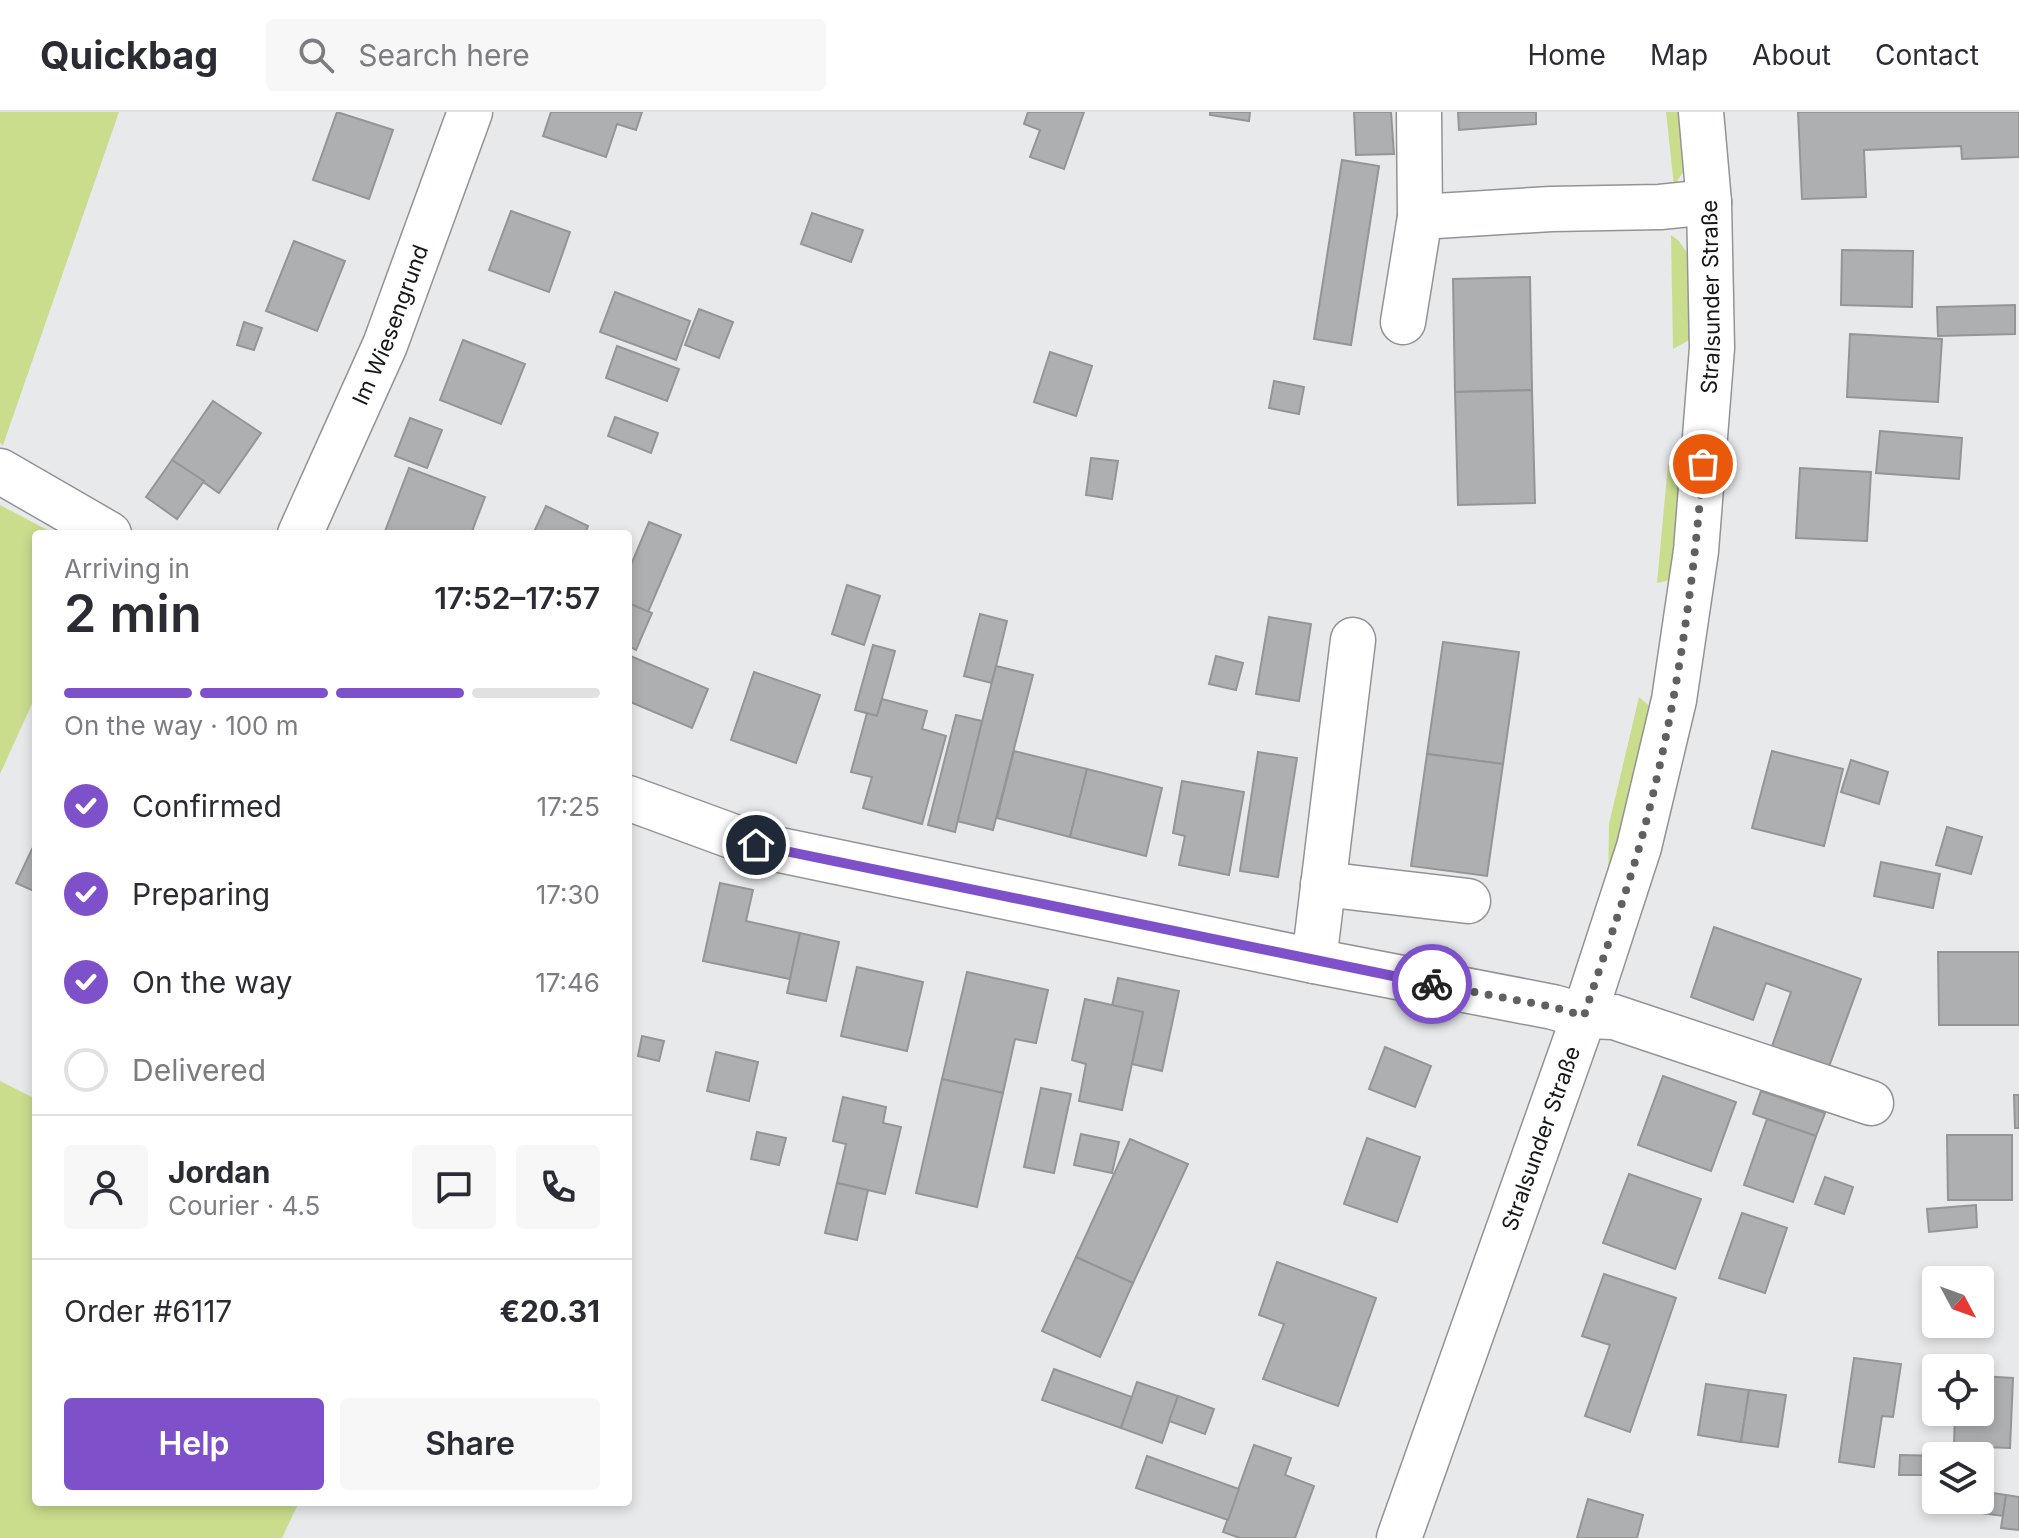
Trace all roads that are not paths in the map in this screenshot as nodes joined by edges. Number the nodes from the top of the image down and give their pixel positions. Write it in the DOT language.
graph roads {
  1 [pos="470,112"];
  2 [pos="1419,112"];
  3 [pos="1701,112"];
  4 [pos="1709,202"];
  5 [pos="1420,217"];
  6 [pos="1403,322"];
  7 [pos="0,471"];
  8 [pos="102,530"];
  9 [pos="302,530"];
  10 [pos="1353,640"];
  11 [pos="632,799"];
  12 [pos="1323,884"];
  13 [pos="1468,901"];
  14 [pos="1314,961"];
  15 [pos="1584,1016"];
  16 [pos="1871,1103"];
  17 [pos="1399,1538"];
  1 -- 9 [label="street, Im Wiesengrund"];
  2 -- 5 [label="street"];
  3 -- 4 [label="street, Stralsunder Straße"];
  4 -- 5 [label="street"];
  4 -- 15 [label="street, Stralsunder Straße"];
  5 -- 6 [label="street"];
  7 -- 8 [label="street"];
  10 -- 12 [label="street"];
  11 -- 14 [label="street"];
  12 -- 13 [label="street"];
  12 -- 14 [label="street"];
  14 -- 15 [label="street"];
  15 -- 16 [label="street"];
  15 -- 17 [label="street, Stralsunder Straße"];
}
